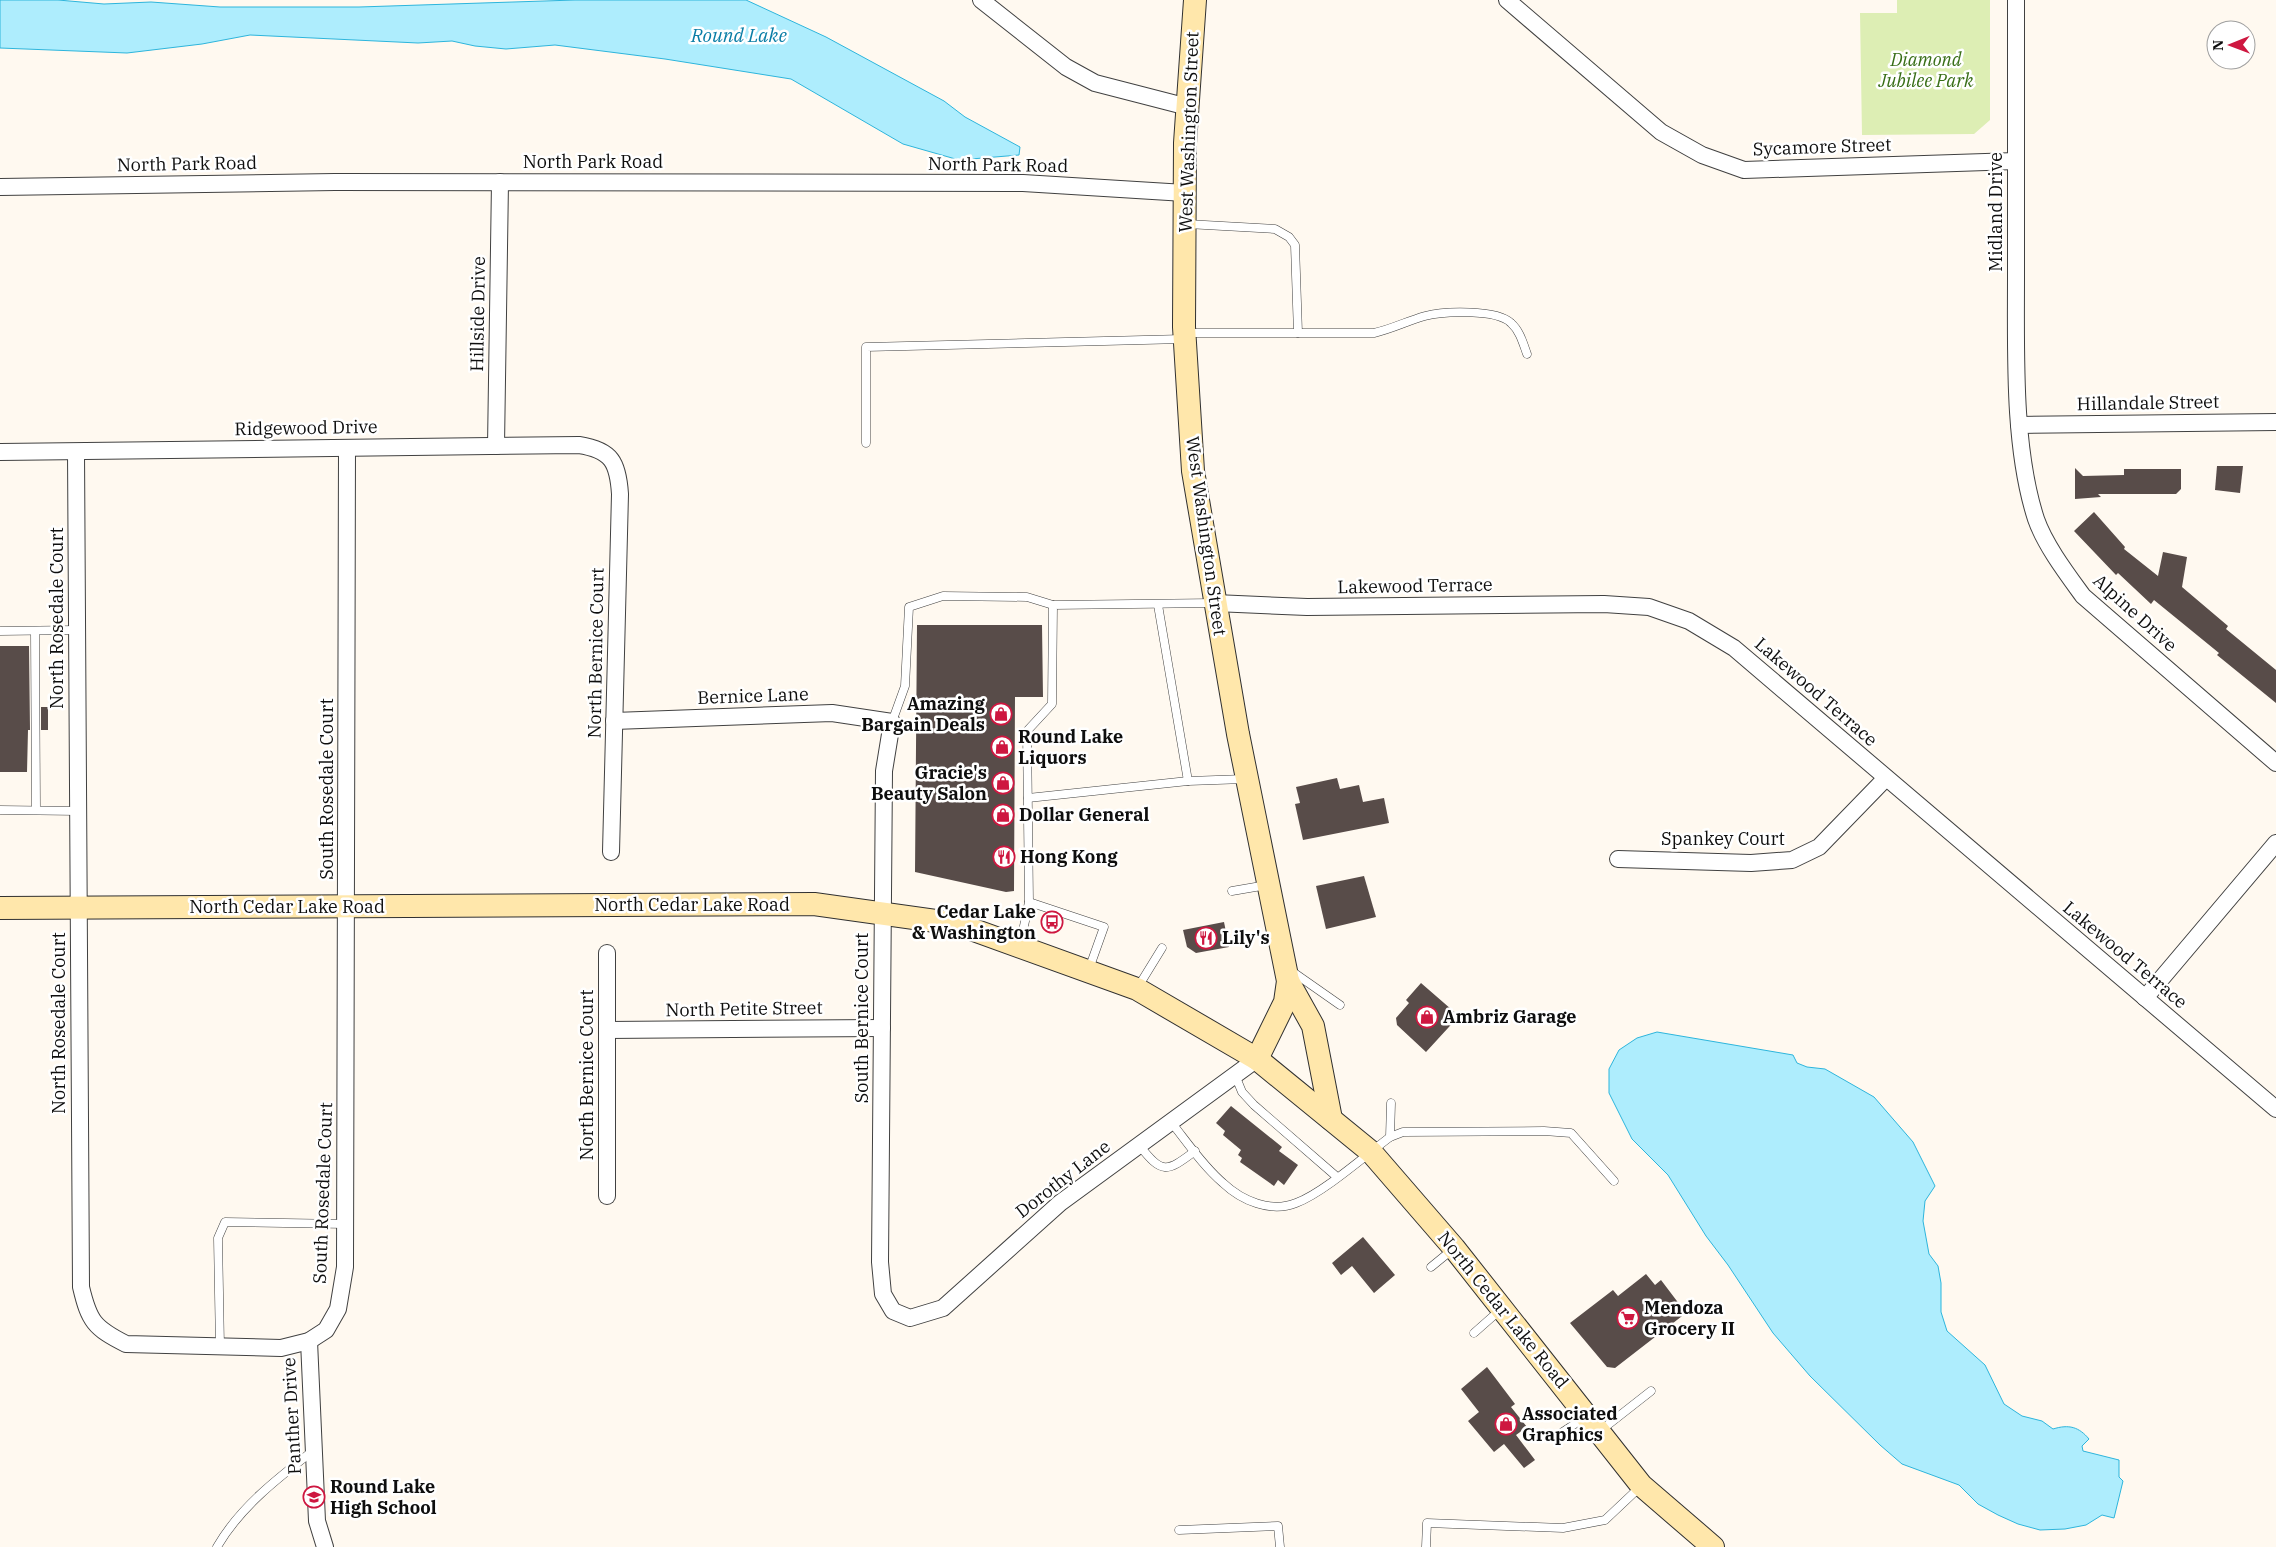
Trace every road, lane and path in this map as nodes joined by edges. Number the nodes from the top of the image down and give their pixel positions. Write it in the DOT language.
graph roads {
  1 [pos="982,0"];
  2 [pos="1195,0"];
  3 [pos="1507,0"];
  4 [pos="2016,0"];
  5 [pos="1188,107"];
  6 [pos="2016,162"];
  7 [pos="500,182"];
  8 [pos="0,187"];
  9 [pos="1185,193"];
  10 [pos="1185,224"];
  11 [pos="1298,333"];
  12 [pos="1185,336"];
  13 [pos="1527,354"];
  14 [pos="2276,422"];
  15 [pos="2020,425"];
  16 [pos="866,443"];
  17 [pos="496,446"];
  18 [pos="347,448"];
  19 [pos="0,452"];
  20 [pos="76,452"];
  21 [pos="610,456"];
  22 [pos="1215,603"];
  23 [pos="1052,605"];
  24 [pos="1158,605"];
  25 [pos="77,630"];
  26 [pos="0,631"];
  27 [pos="35,631"];
  28 [pos="614,721"];
  29 [pos="892,722"];
  30 [pos="2276,763"];
  31 [pos="1886,778"];
  32 [pos="1247,779"];
  33 [pos="1188,781"];
  34 [pos="1028,798"];
  35 [pos="0,810"];
  36 [pos="36,810"];
  37 [pos="78,811"];
  38 [pos="2276,843"];
  39 [pos="611,852"];
  40 [pos="1618,859"];
  41 [pos="1269,885"];
  42 [pos="1232,891"];
  43 [pos="1029,902"];
  44 [pos="347,906"];
  45 [pos="0,908"];
  46 [pos="78,908"];
  47 [pos="883,914"];
  48 [pos="1020,947"];
  49 [pos="1162,948"];
  50 [pos="607,953"];
  51 [pos="1088,971"];
  52 [pos="1287,974"];
  53 [pos="1137,989"];
  54 [pos="2145,998"];
  55 [pos="1340,1005"];
  56 [pos="882,1028"];
  57 [pos="607,1030"];
  58 [pos="1257,1059"];
  59 [pos="1235,1075"];
  60 [pos="1391,1103"];
  61 [pos="2276,1109"];
  62 [pos="1330,1119"];
  63 [pos="1170,1122"];
  64 [pos="1390,1136"];
  65 [pos="1139,1145"];
  66 [pos="1195,1151"];
  67 [pos="1371,1152"];
  68 [pos="1337,1176"];
  69 [pos="1614,1181"];
  70 [pos="607,1196"];
  71 [pos="346,1224"];
  72 [pos="1454,1248"];
  73 [pos="1431,1267"];
  74 [pos="1502,1308"];
  75 [pos="338,1309"];
  76 [pos="893,1311"];
  77 [pos="1474,1333"];
  78 [pos="309,1342"];
  79 [pos="220,1347"];
  80 [pos="1651,1391"];
  81 [pos="1594,1423"];
  82 [pos="1558,1435"];
  83 [pos="314,1450"];
  84 [pos="1641,1485"];
  85 [pos="1179,1530"];
  86 [pos="217,1547"];
  87 [pos="325,1547"];
  88 [pos="1280,1547"];
  89 [pos="1426,1547"];
  90 [pos="1713,1547"];
  1 -- 5 [label="street"];
  2 -- 5 [label="main road, West Washington Street"];
  3 -- 6 [label="street, Sycamore Street"];
  4 -- 6 [label="street, Midland Drive"];
  5 -- 9 [label="main road, West Washington Street"];
  6 -- 15 [label="street, Midland Drive"];
  7 -- 8 [label="street, North Park Road"];
  7 -- 9 [label="street, North Park Road"];
  7 -- 17 [label="street, Hillside Drive"];
  9 -- 10 [label="main road, West Washington Street"];
  10 -- 11 [label="lane"];
  10 -- 12 [label="main road, West Washington Street"];
  11 -- 12 [label="lane"];
  11 -- 13 [label="lane"];
  12 -- 16 [label="lane"];
  12 -- 22 [label="main road, West Washington Street"];
  14 -- 15 [label="street, Hillandale Street"];
  15 -- 30 [label="street, Alpine Drive"];
  17 -- 18 [label="street, Ridgewood Drive"];
  17 -- 21 [label="street, Ridgewood Drive"];
  18 -- 20 [label="street, Ridgewood Drive"];
  18 -- 44 [label="street, South Rosedale Court"];
  19 -- 20 [label="street, Ridgewood Drive"];
  20 -- 25 [label="street, North Rosedale Court"];
  21 -- 28 [label="street, North Bernice Court"];
  22 -- 24 [label="lane"];
  22 -- 31 [label="street, Lakewood Terrace"];
  22 -- 32 [label="main road, West Washington Street"];
  23 -- 24 [label="lane"];
  23 -- 29 [label="lane"];
  23 -- 34 [label="lane"];
  24 -- 33 [label="lane"];
  25 -- 27 [label="lane"];
  25 -- 37 [label="street, North Rosedale Court"];
  26 -- 27 [label="lane"];
  27 -- 36 [label="lane"];
  28 -- 29 [label="street, Bernice Lane"];
  28 -- 39 [label="street, North Bernice Court"];
  29 -- 47 [label="street, South Bernice Court"];
  31 -- 40 [label="street, Spankey Court"];
  31 -- 54 [label="street, Lakewood Terrace"];
  32 -- 33 [label="lane"];
  32 -- 41 [label="main road, West Washington Street"];
  33 -- 34 [label="lane"];
  34 -- 43 [label="lane"];
  35 -- 36 [label="lane"];
  36 -- 37 [label="lane"];
  37 -- 46 [label="street, North Rosedale Court"];
  38 -- 54 [label="street"];
  41 -- 42 [label="lane"];
  41 -- 52 [label="main road, West Washington Street"];
  43 -- 48 [label="lane"];
  43 -- 51 [label="lane"];
  44 -- 46 [label="main road, North Cedar Lake Road"];
  44 -- 47 [label="main road, North Cedar Lake Road"];
  44 -- 71 [label="street, South Rosedale Court"];
  45 -- 46 [label="main road, North Cedar Lake Road"];
  46 -- 79 [label="street, North Rosedale Court"];
  47 -- 48 [label="main road, North Cedar Lake Road"];
  47 -- 56 [label="street, South Bernice Court"];
  48 -- 51 [label="main road, North Cedar Lake Road"];
  49 -- 53 [label="lane"];
  50 -- 57 [label="street, North Bernice Court"];
  51 -- 53 [label="main road, North Cedar Lake Road"];
  52 -- 55 [label="lane"];
  52 -- 58 [label="main road, West Washington Street"];
  52 -- 62 [label="main road"];
  53 -- 58 [label="main road, North Cedar Lake Road"];
  54 -- 61 [label="street, Lakewood Terrace"];
  56 -- 57 [label="street, North Petite Street"];
  56 -- 76 [label="street, South Bernice Court"];
  57 -- 70 [label="street, North Bernice Court"];
  58 -- 59 [label="street, Dorothy Lane"];
  58 -- 62 [label="main road, North Cedar Lake Road"];
  59 -- 63 [label="street, Dorothy Lane"];
  59 -- 68 [label="lane"];
  60 -- 64 [label="lane"];
  62 -- 67 [label="main road, North Cedar Lake Road"];
  63 -- 65 [label="street, Dorothy Lane"];
  63 -- 66 [label="lane"];
  64 -- 67 [label="lane"];
  64 -- 69 [label="lane"];
  65 -- 66 [label="lane"];
  65 -- 76 [label="street, Dorothy Lane"];
  66 -- 68 [label="lane"];
  67 -- 68 [label="lane"];
  67 -- 72 [label="main road, North Cedar Lake Road"];
  71 -- 75 [label="street, South Rosedale Court"];
  71 -- 79 [label="lane"];
  72 -- 73 [label="lane"];
  72 -- 74 [label="main road, North Cedar Lake Road"];
  74 -- 77 [label="lane"];
  74 -- 81 [label="main road, North Cedar Lake Road"];
  75 -- 78 [label="street, North Rosedale Court"];
  78 -- 79 [label="street, North Rosedale Court"];
  78 -- 83 [label="street, Panther Drive"];
  80 -- 81 [label="lane"];
  81 -- 82 [label="lane"];
  81 -- 84 [label="main road, North Cedar Lake Road"];
  83 -- 86 [label="lane"];
  83 -- 87 [label="street, Panther Drive"];
  84 -- 89 [label="lane"];
  84 -- 90 [label="main road, North Cedar Lake Road"];
  85 -- 88 [label="lane"];
}
